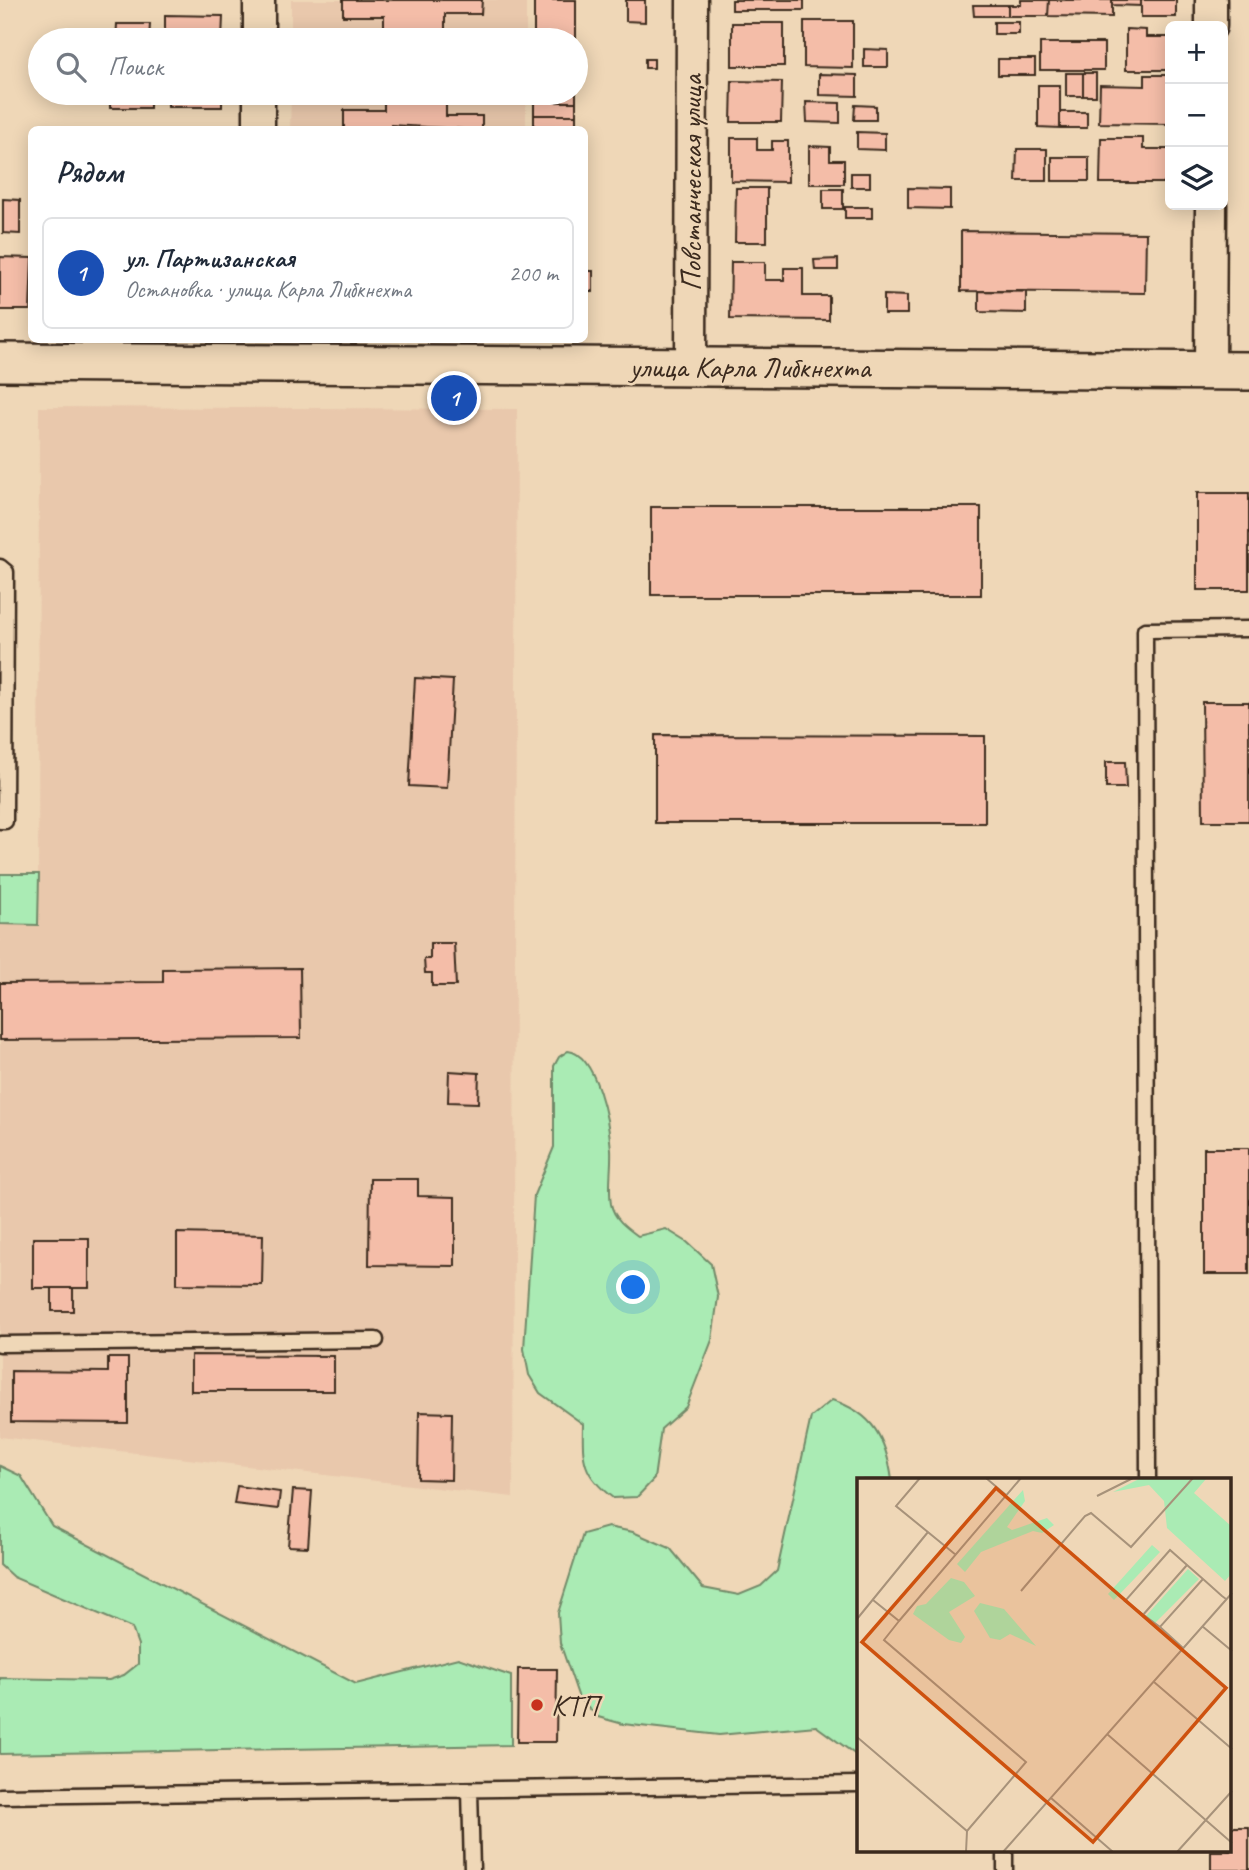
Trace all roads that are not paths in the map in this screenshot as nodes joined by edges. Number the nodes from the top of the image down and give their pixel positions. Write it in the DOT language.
graph roads {
  1 [pos="259,0"];
  2 [pos="692,0"];
  3 [pos="1211,0"];
  4 [pos="1211,21"];
  5 [pos="259,28"];
  6 [pos="259,105"];
  7 [pos="260,126"];
  8 [pos="1210,210"];
  9 [pos="261,351"];
  10 [pos="0,362"];
  11 [pos="691,367"];
  12 [pos="1210,370"];
  13 [pos="1249,371"];
  14 [pos="0,567"];
  15 [pos="1249,629"];
  16 [pos="3,682"];
  17 [pos="0,821"];
  18 [pos="376,1340"];
  19 [pos="0,1344"];
  20 [pos="1148,1478"];
  21 [pos="857,1784"];
  22 [pos="470,1790"];
  23 [pos="0,1796"];
  24 [pos="472,1870"];
  1 -- 5 [label="street"];
  2 -- 11 [label="street, Повстанческая улица"];
  3 -- 4 [label="street"];
  6 -- 7 [label="street"];
  8 -- 12 [label="street"];
  9 -- 10 [label="street, улица Карла Либкнехта"];
  9 -- 11 [label="street, улица Карла Либкнехта"];
  11 -- 12 [label="street, улица Карла Либкнехта"];
  12 -- 13 [label="street, улица Карла Либкнехта"];
  14 -- 16 [label="lane"];
  15 -- 20 [label="lane"];
  16 -- 17 [label="lane"];
  18 -- 19 [label="lane"];
  21 -- 22 [label="lane"];
  22 -- 23 [label="lane"];
  22 -- 24 [label="lane"];
}
